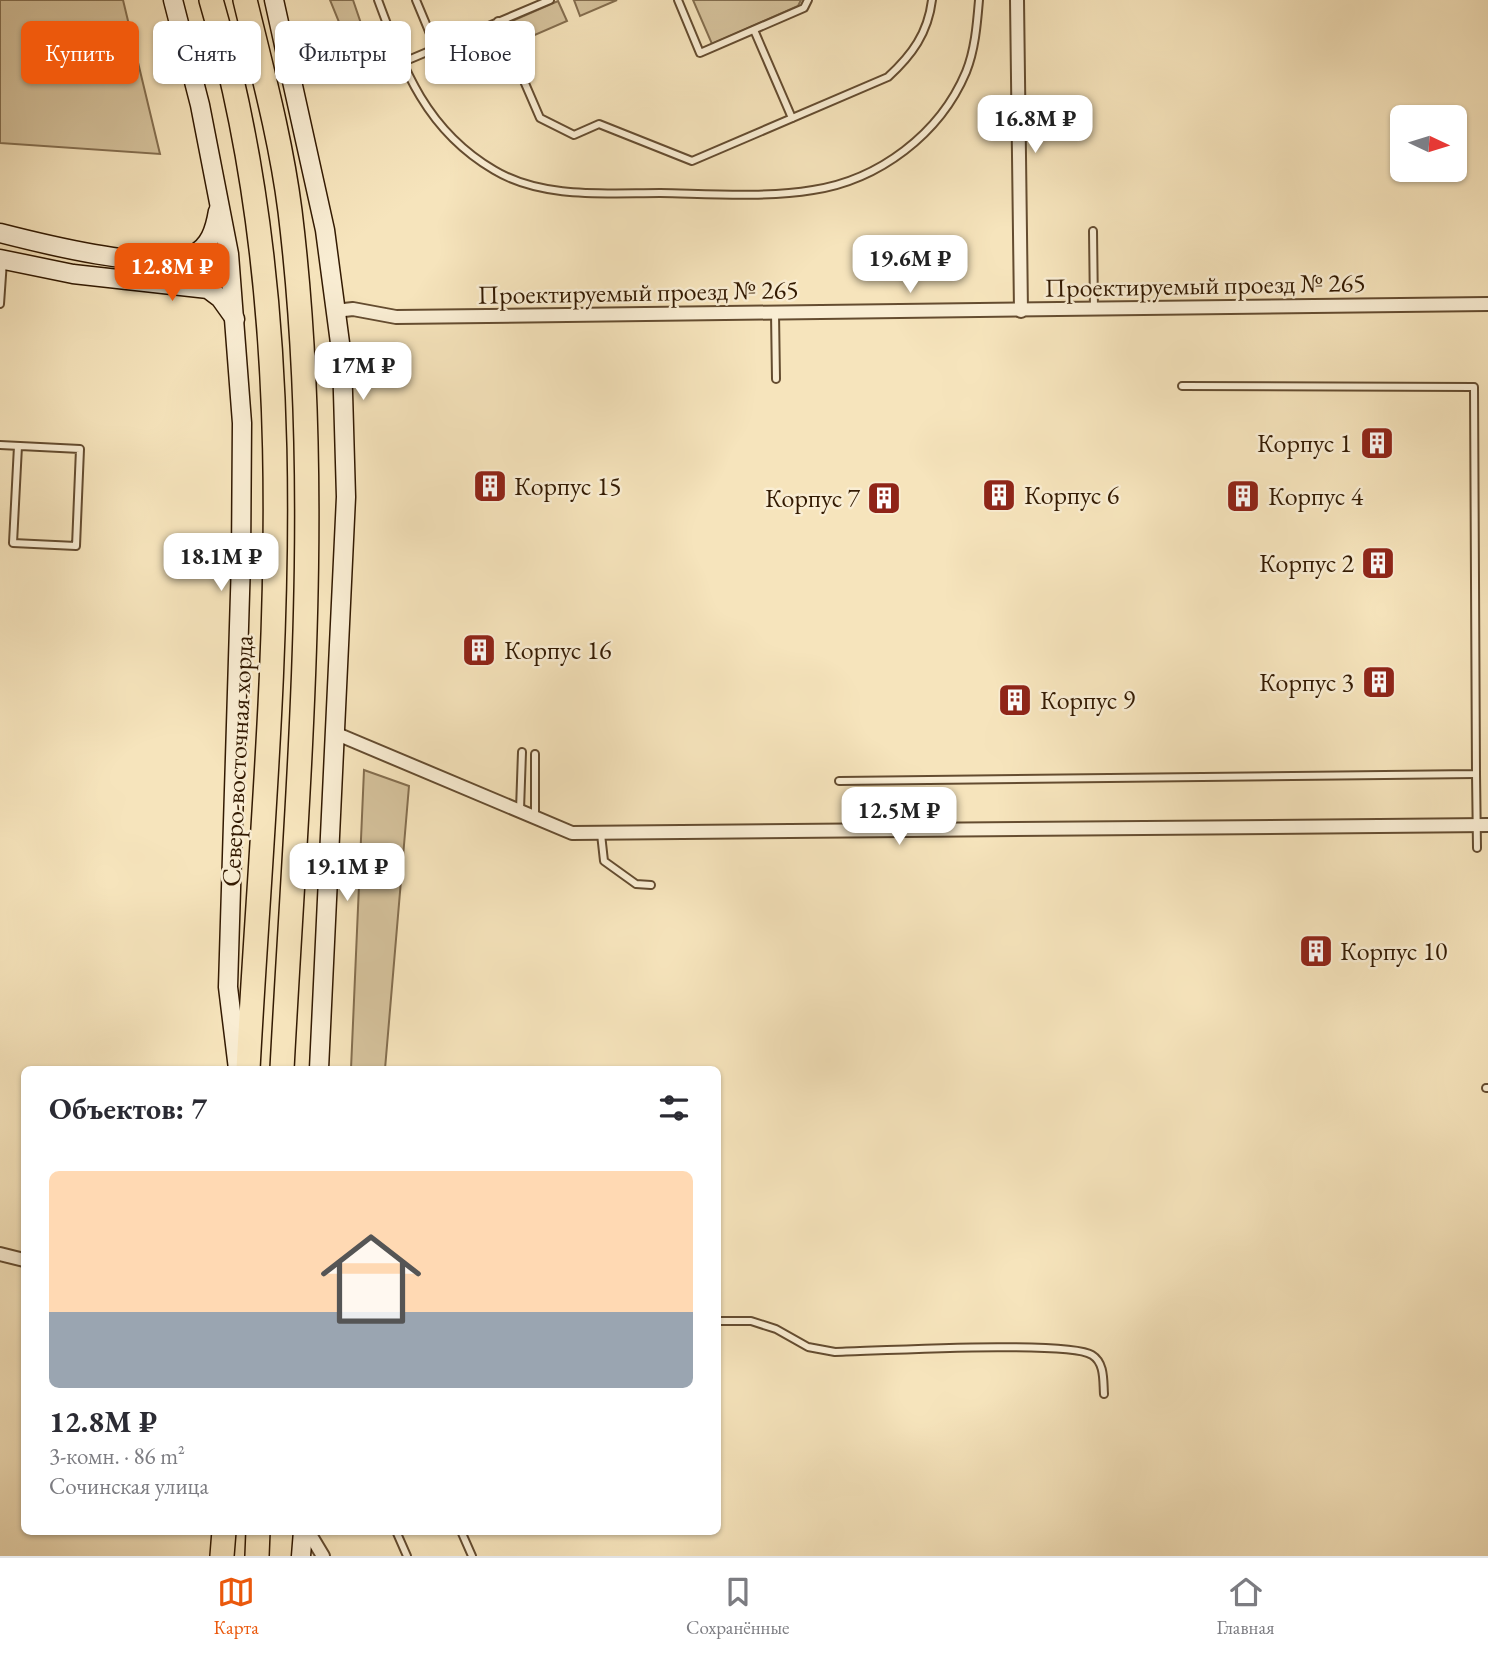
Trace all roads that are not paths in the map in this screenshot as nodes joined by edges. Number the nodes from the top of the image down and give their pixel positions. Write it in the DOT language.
graph roads {
  1 [pos="173,0"];
  2 [pos="211,0"];
  3 [pos="245,0"];
  4 [pos="274,0"];
  5 [pos="378,0"];
  6 [pos="416,0"];
  7 [pos="550,0"];
  8 [pos="678,0"];
  9 [pos="808,0"];
  10 [pos="932,0"];
  11 [pos="979,0"];
  12 [pos="1017,0"];
  13 [pos="386,21"];
  14 [pos="498,21"];
  15 [pos="425,22"];
  16 [pos="754,30"];
  17 [pos="411,79"];
  18 [pos="525,84"];
  19 [pos="792,118"];
  20 [pos="219,197"];
  21 [pos="1093,231"];
  22 [pos="0,233"];
  23 [pos="1,259"];
  24 [pos="0,304"];
  25 [pos="1488,304"];
  26 [pos="1094,310"];
  27 [pos="335,311"];
  28 [pos="1021,311"];
  29 [pos="775,313"];
  30 [pos="235,319"];
  31 [pos="776,379"];
  32 [pos="1182,386"];
  33 [pos="0,445"];
  34 [pos="18,446"];
  35 [pos="337,734"];
  36 [pos="522,752"];
  37 [pos="535,754"];
  38 [pos="1476,774"];
  39 [pos="839,781"];
  40 [pos="520,811"];
  41 [pos="535,817"];
  42 [pos="1483,825"];
  43 [pos="601,832"];
  44 [pos="1477,848"];
  45 [pos="651,885"];
  46 [pos="238,1066"];
  47 [pos="248,1066"];
  48 [pos="282,1066"];
  49 [pos="318,1066"];
  50 [pos="0,1254"];
  51 [pos="21,1259"];
  52 [pos="721,1321"];
  53 [pos="1104,1394"];
  54 [pos="216,1535"];
  55 [pos="224,1535"];
  56 [pos="259,1535"];
  57 [pos="304,1535"];
  58 [pos="308,1535"];
  59 [pos="398,1535"];
  60 [pos="463,1535"];
  61 [pos="257,1555"];
  62 [pos="213,1556"];
  63 [pos="222,1556"];
  64 [pos="301,1556"];
  65 [pos="323,1556"];
  66 [pos="407,1556"];
  67 [pos="472,1556"];
  1 -- 20 [label="street"];
  2 -- 47 [label="highway, Северо-восточная хорда"];
  3 -- 48 [label="highway"];
  4 -- 27 [label="street"];
  5 -- 13 [label="lane"];
  6 -- 15 [label="lane"];
  7 -- 14 [label="lane"];
  8 -- 16 [label="lane"];
  9 -- 16 [label="lane"];
  10 -- 19 [label="lane"];
  11 -- 17 [label="lane"];
  12 -- 28 [label="street"];
  16 -- 19 [label="lane"];
  18 -- 19 [label="lane"];
  20 -- 22 [label="street"];
  20 -- 30 [label="street"];
  21 -- 26 [label="lane"];
  23 -- 24 [label="lane"];
  23 -- 30 [label="street"];
  25 -- 26 [label="street, Проектируемый проезд № 265"];
  26 -- 28 [label="street, Проектируемый проезд № 265"];
  27 -- 29 [label="street, Проектируемый проезд № 265"];
  27 -- 35 [label="street"];
  28 -- 29 [label="street, Проектируемый проезд № 265"];
  29 -- 31 [label="lane"];
  30 -- 46 [label="street"];
  32 -- 38 [label="lane"];
  33 -- 34 [label="lane"];
  34 -- 34 [label="lane"];
  35 -- 40 [label="street"];
  35 -- 49 [label="street"];
  36 -- 40 [label="lane"];
  37 -- 41 [label="lane"];
  38 -- 39 [label="lane"];
  38 -- 42 [label="lane"];
  40 -- 41 [label="street"];
  41 -- 43 [label="street"];
  42 -- 43 [label="street"];
  42 -- 44 [label="lane"];
  43 -- 45 [label="lane"];
  50 -- 51 [label="street"];
  52 -- 53 [label="lane"];
  54 -- 62 [label="street"];
  55 -- 63 [label="highway"];
  56 -- 61 [label="highway"];
  57 -- 64 [label="street"];
  58 -- 65 [label="street"];
  59 -- 66 [label="lane"];
  60 -- 67 [label="lane"];
}
